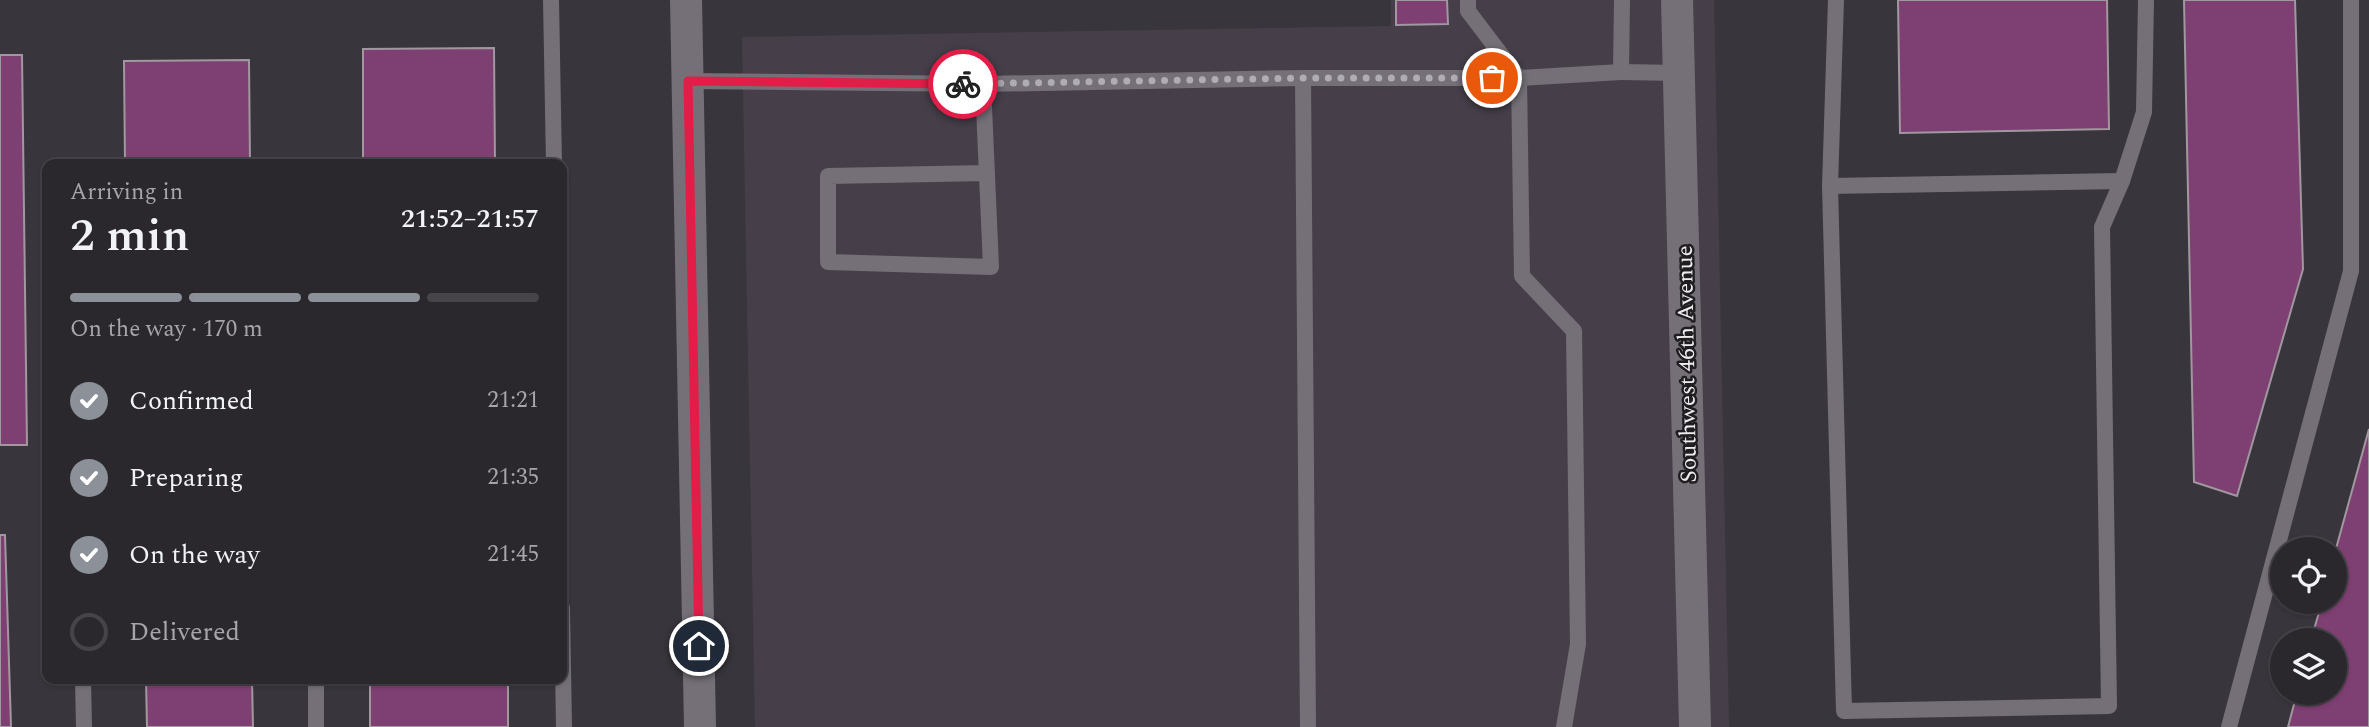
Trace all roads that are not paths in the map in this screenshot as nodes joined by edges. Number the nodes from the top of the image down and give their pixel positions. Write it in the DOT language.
graph roads {
  1 [pos="551,0"];
  2 [pos="686,0"];
  3 [pos="1468,0"];
  4 [pos="1622,0"];
  5 [pos="1677,0"];
  6 [pos="1836,0"];
  7 [pos="2146,0"];
  8 [pos="2351,0"];
  9 [pos="1621,72"];
  10 [pos="1679,73"];
  11 [pos="1303,78"];
  12 [pos="1519,78"];
  13 [pos="688,81"];
  14 [pos="983,84"];
  15 [pos="554,159"];
  16 [pos="987,173"];
  17 [pos="2122,181"];
  18 [pos="1830,186"];
  19 [pos="83,684"];
  20 [pos="316,684"];
  21 [pos="563,684"];
  22 [pos="85,727"];
  23 [pos="316,727"];
  24 [pos="564,727"];
  25 [pos="700,727"];
  26 [pos="1308,727"];
  27 [pos="1564,727"];
  28 [pos="1695,727"];
  29 [pos="2229,727"];
  1 -- 15 [label="lane"];
  2 -- 13 [label="street"];
  3 -- 12 [label="lane"];
  4 -- 9 [label="lane"];
  5 -- 10 [label="street, Southwest 46th Avenue"];
  6 -- 18 [label="lane"];
  7 -- 17 [label="lane"];
  8 -- 29 [label="lane"];
  9 -- 10 [label="lane"];
  9 -- 12 [label="lane"];
  10 -- 28 [label="street, Southwest 46th Avenue"];
  11 -- 12 [label="lane"];
  11 -- 14 [label="lane"];
  11 -- 26 [label="lane"];
  12 -- 27 [label="lane"];
  13 -- 14 [label="lane"];
  13 -- 25 [label="street"];
  14 -- 16 [label="lane"];
  16 -- 16 [label="lane"];
  17 -- 18 [label="lane"];
  17 -- 18 [label="lane"];
  19 -- 22 [label="lane"];
  20 -- 23 [label="lane"];
  21 -- 24 [label="lane"];
}
